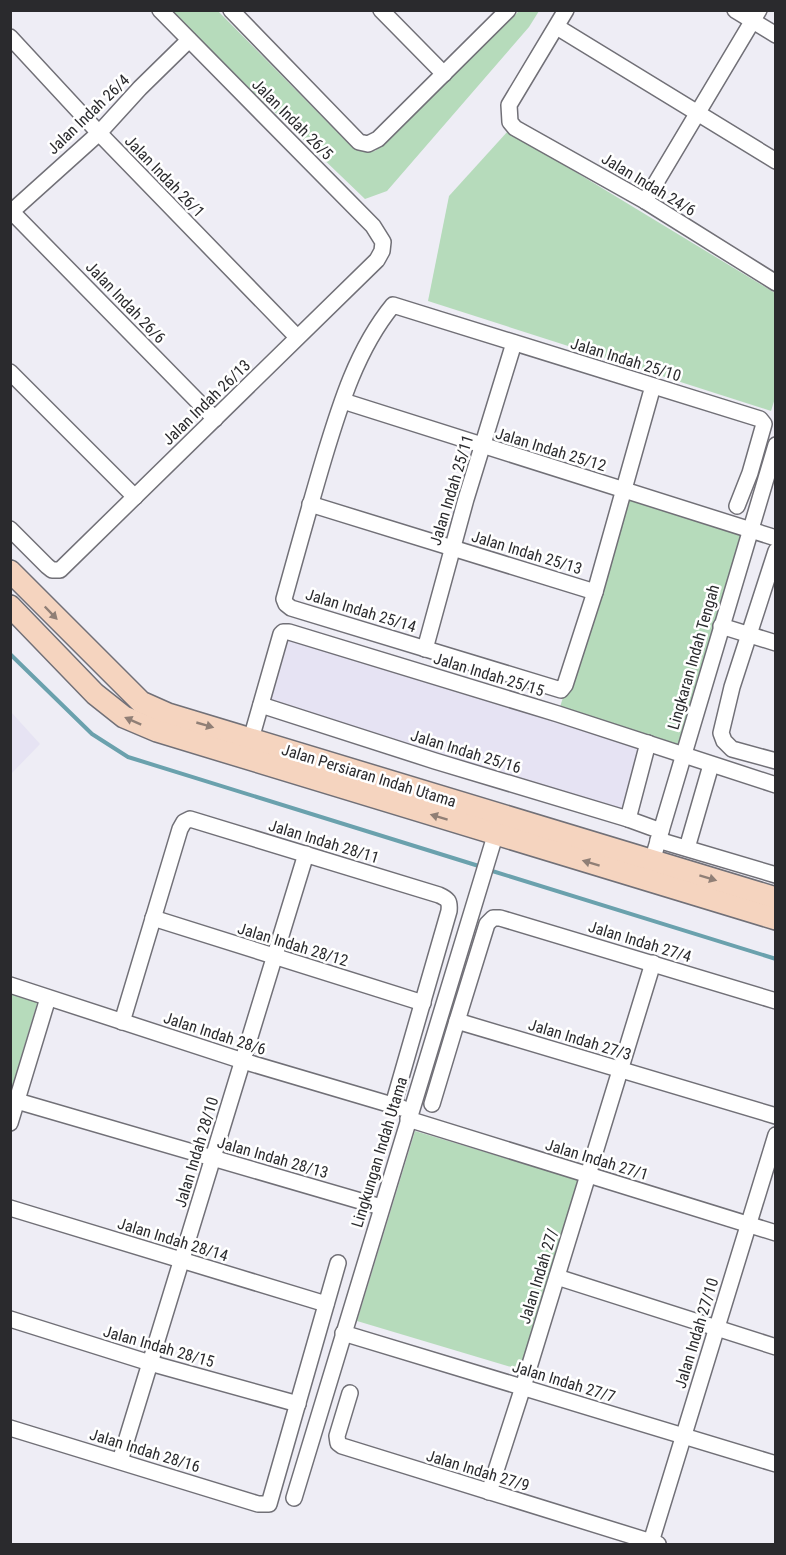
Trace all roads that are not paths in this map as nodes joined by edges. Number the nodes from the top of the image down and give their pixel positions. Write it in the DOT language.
graph roads {
  1 [pos="160,10"];
  2 [pos="231,10"];
  3 [pos="381,10"];
  4 [pos="508,10"];
  5 [pos="566,10"];
  6 [pos="735,10"];
  7 [pos="756,16"];
  8 [pos="557,27"];
  9 [pos="776,35"];
  10 [pos="10,37"];
  11 [pos="189,40"];
  12 [pos="444,74"];
  13 [pos="698,112"];
  14 [pos="99,133"];
  15 [pos="776,161"];
  16 [pos="645,201"];
  17 [pos="11,212"];
  18 [pos="377,260"];
  19 [pos="776,283"];
  20 [pos="393,305"];
  21 [pos="297,337"];
  22 [pos="514,343"];
  23 [pos="10,372"];
  24 [pos="653,386"];
  25 [pos="343,401"];
  26 [pos="215,419"];
  27 [pos="776,445"];
  28 [pos="482,446"];
  29 [pos="625,490"];
  30 [pos="135,497"];
  31 [pos="310,504"];
  32 [pos="737,506"];
  33 [pos="10,529"];
  34 [pos="750,529"];
  35 [pos="776,538"];
  36 [pos="452,548"];
  37 [pos="776,551"];
  38 [pos="10,571"];
  39 [pos="595,592"];
  40 [pos="10,606"];
  41 [pos="721,626"];
  42 [pos="748,634"];
  43 [pos="776,643"];
  44 [pos="425,649"];
  45 [pos="261,705"];
  46 [pos="251,739"];
  47 [pos="648,743"];
  48 [pos="683,755"];
  49 [pos="776,761"];
  50 [pos="711,765"];
  51 [pos="776,785"];
  52 [pos="628,819"];
  53 [pos="498,825"];
  54 [pos="660,835"];
  55 [pos="687,848"];
  56 [pos="306,854"];
  57 [pos="650,871"];
  58 [pos="776,875"];
  59 [pos="776,898"];
  60 [pos="153,918"];
  61 [pos="776,919"];
  62 [pos="274,957"];
  63 [pos="652,963"];
  64 [pos="10,985"];
  65 [pos="48,998"];
  66 [pos="776,1001"];
  67 [pos="423,1003"];
  68 [pos="457,1021"];
  69 [pos="122,1022"];
  70 [pos="243,1061"];
  71 [pos="620,1069"];
  72 [pos="17,1101"];
  73 [pos="432,1104"];
  74 [pos="393,1106"];
  75 [pos="409,1115"];
  76 [pos="776,1116"];
  77 [pos="10,1123"];
  78 [pos="776,1135"];
  79 [pos="213,1158"];
  80 [pos="588,1175"];
  81 [pos="381,1207"];
  82 [pos="10,1208"];
  83 [pos="748,1225"];
  84 [pos="776,1233"];
  85 [pos="182,1261"];
  86 [pos="338,1263"];
  87 [pos="557,1277"];
  88 [pos="326,1304"];
  89 [pos="10,1319"];
  90 [pos="717,1328"];
  91 [pos="343,1333"];
  92 [pos="776,1347"];
  93 [pos="150,1364"];
  94 [pos="523,1387"];
  95 [pos="350,1393"];
  96 [pos="298,1404"];
  97 [pos="10,1428"];
  98 [pos="684,1436"];
  99 [pos="120,1461"];
  100 [pos="776,1464"];
  101 [pos="489,1492"];
  102 [pos="294,1498"];
  103 [pos="655,1544"];
  1 -- 11 [label="street, Jalan Indah 26/5"];
  2 -- 12 [label="street"];
  3 -- 12 [label="street"];
  4 -- 12 [label="street"];
  5 -- 8 [label="street"];
  6 -- 7 [label="street"];
  7 -- 9 [label="street"];
  7 -- 13 [label="street"];
  8 -- 13 [label="street"];
  8 -- 16 [label="street, Jalan Indah 24/6"];
  10 -- 14 [label="street, Jalan Indah 26/1"];
  11 -- 14 [label="street, Jalan Indah 26/4"];
  11 -- 18 [label="street, Jalan Indah 26/5"];
  13 -- 15 [label="street"];
  13 -- 16 [label="street"];
  14 -- 17 [label="street, Jalan Indah 26/4"];
  14 -- 21 [label="street, Jalan Indah 26/1"];
  16 -- 19 [label="street, Jalan Indah 24/6"];
  17 -- 26 [label="street, Jalan Indah 26/6"];
  18 -- 21 [label="street, Jalan Indah 26/13"];
  20 -- 22 [label="street, Jalan Indah 25/10"];
  20 -- 25 [label="street, Jalan Indah 25/14"];
  21 -- 26 [label="street, Jalan Indah 26/13"];
  22 -- 24 [label="street, Jalan Indah 25/10"];
  22 -- 28 [label="street, Jalan Indah 25/11"];
  23 -- 30 [label="street"];
  24 -- 29 [label="street"];
  24 -- 32 [label="street, Jalan Indah 25/10"];
  25 -- 28 [label="street, Jalan Indah 25/12"];
  25 -- 31 [label="street, Jalan Indah 25/14"];
  26 -- 30 [label="street, Jalan Indah 26/13"];
  27 -- 34 [label="street, Lingkaran Indah Tengah"];
  28 -- 29 [label="street, Jalan Indah 25/12"];
  28 -- 36 [label="street, Jalan Indah 25/11"];
  29 -- 34 [label="street, Jalan Indah 25/12"];
  29 -- 39 [label="street"];
  30 -- 33 [label="street, Jalan Indah 26/13"];
  31 -- 36 [label="street, Jalan Indah 25/13"];
  31 -- 44 [label="street, Jalan Indah 25/14"];
  34 -- 35 [label="street, Jalan Indah 25/12"];
  34 -- 41 [label="street, Lingkaran Indah Tengah"];
  36 -- 39 [label="street, Jalan Indah 25/13"];
  36 -- 44 [label="street, Jalan Indah 25/11"];
  37 -- 42 [label="street"];
  38 -- 46 [label="main road, Jalan Persiaran Indah Utama, one-way"];
  39 -- 44 [label="street, Jalan Indah 25/14"];
  53 -- 40 [label="main road, Jalan Persiaran Indah Utama, one-way"];
  41 -- 42 [label="street"];
  41 -- 48 [label="street, Lingkaran Indah Tengah"];
  42 -- 43 [label="street"];
  42 -- 49 [label="street"];
  45 -- 46 [label="street"];
  45 -- 47 [label="street, Jalan Indah 25/15"];
  45 -- 52 [label="street, Jalan Indah 25/16"];
  46 -- 53 [label="main road, Jalan Persiaran Indah Utama"];
  47 -- 48 [label="street, Jalan Indah 25/15"];
  47 -- 52 [label="street"];
  48 -- 50 [label="street, Jalan Indah 25/15"];
  48 -- 54 [label="street, Lingkaran Indah Tengah"];
  50 -- 51 [label="street, Jalan Indah 25/15"];
  50 -- 55 [label="street"];
  52 -- 54 [label="street, Jalan Indah 25/16"];
  53 -- 57 [label="main road, Jalan Persiaran Indah Utama"];
  53 -- 75 [label="street, Lingkungan Indah Utama"];
  54 -- 55 [label="street, Jalan Indah 25/16"];
  54 -- 57 [label="street, Lingkaran Indah Tengah"];
  55 -- 58 [label="street, Jalan Indah 25/16"];
  56 -- 60 [label="street, Jalan Indah 28/11"];
  56 -- 62 [label="street, Jalan Indah 28/10"];
  56 -- 67 [label="street, Jalan Indah 28/11"];
  57 -- 59 [label="main road, Jalan Persiaran Indah Utama, one-way"];
  57 -- 61 [label="main road, Jalan Persiaran Indah Utama"];
  60 -- 62 [label="street, Jalan Indah 28/12"];
  60 -- 69 [label="street"];
  62 -- 67 [label="street, Jalan Indah 28/12"];
  62 -- 70 [label="street, Jalan Indah 28/10"];
  63 -- 66 [label="street, Jalan Indah 27/4"];
  63 -- 68 [label="street, Jalan Indah 27/4"];
  63 -- 71 [label="street, Jalan Indah 27/"];
  64 -- 65 [label="street, Jalan Indah 28/6"];
  65 -- 69 [label="street, Jalan Indah 28/6"];
  65 -- 72 [label="street"];
  67 -- 74 [label="street"];
  68 -- 71 [label="street, Jalan Indah 27/3"];
  68 -- 73 [label="street"];
  69 -- 70 [label="street, Jalan Indah 28/6"];
  70 -- 74 [label="street, Jalan Indah 28/6"];
  70 -- 79 [label="street, Jalan Indah 28/10"];
  71 -- 76 [label="street, Jalan Indah 27/3"];
  71 -- 80 [label="street, Jalan Indah 27/"];
  72 -- 77 [label="street"];
  72 -- 79 [label="street, Jalan Indah 28/13"];
  74 -- 75 [label="street, Jalan Indah 28/6"];
  75 -- 80 [label="street, Jalan Indah 27/1"];
  75 -- 81 [label="street, Lingkungan Indah Utama"];
  78 -- 83 [label="street, Jalan Indah 27/10"];
  79 -- 81 [label="street, Jalan Indah 28/13"];
  79 -- 85 [label="street, Jalan Indah 28/10"];
  80 -- 83 [label="street, Jalan Indah 27/1"];
  80 -- 87 [label="street, Jalan Indah 27/"];
  81 -- 91 [label="street, Lingkungan Indah Utama"];
  82 -- 85 [label="street, Jalan Indah 28/14"];
  83 -- 84 [label="street, Jalan Indah 27/1"];
  83 -- 90 [label="street, Jalan Indah 27/10"];
  85 -- 88 [label="street, Jalan Indah 28/14"];
  85 -- 93 [label="street, Jalan Indah 28/10"];
  86 -- 88 [label="street"];
  87 -- 90 [label="street"];
  87 -- 94 [label="street, Jalan Indah 27/"];
  88 -- 96 [label="street"];
  89 -- 93 [label="street, Jalan Indah 28/15"];
  90 -- 92 [label="street"];
  90 -- 98 [label="street, Jalan Indah 27/10"];
  91 -- 94 [label="street, Jalan Indah 27/7"];
  91 -- 102 [label="street, Lingkungan Indah Utama"];
  93 -- 96 [label="street, Jalan Indah 28/15"];
  93 -- 99 [label="street, Jalan Indah 28/10"];
  94 -- 98 [label="street, Jalan Indah 27/7"];
  94 -- 101 [label="street, Jalan Indah 27/"];
  95 -- 101 [label="street, Jalan Indah 27/9"];
  96 -- 99 [label="street, Jalan Indah 28/16"];
  97 -- 99 [label="street, Jalan Indah 28/16"];
  98 -- 100 [label="street, Jalan Indah 27/7"];
  98 -- 103 [label="street, Jalan Indah 27/10"];
  101 -- 103 [label="street, Jalan Indah 27/9"];
}
